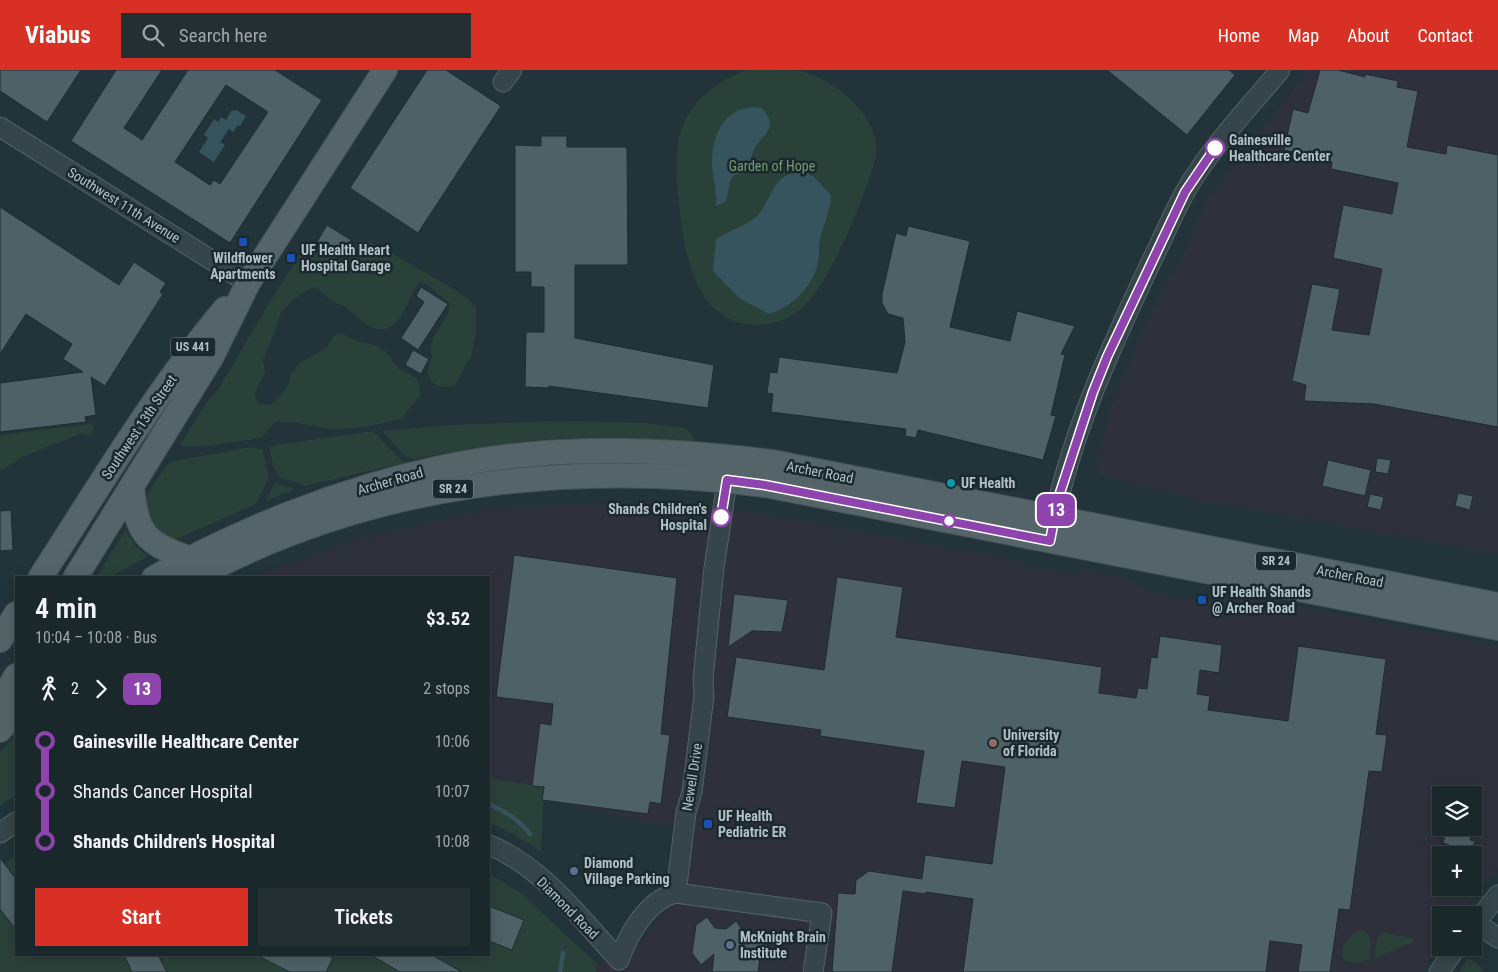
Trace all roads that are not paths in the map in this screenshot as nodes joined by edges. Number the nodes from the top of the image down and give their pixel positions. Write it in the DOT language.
graph roads {
  1 [pos="385,70"];
  2 [pos="1280,70"];
  3 [pos="0,127"];
  4 [pos="248,283"];
  5 [pos="732,456"];
  6 [pos="727,480"];
  7 [pos="132,487"];
  8 [pos="348,504"];
  9 [pos="1054,518"];
  10 [pos="1050,541"];
  11 [pos="191,568"];
  12 [pos="41,576"];
  13 [pos="77,576"];
  14 [pos="161,576"];
  15 [pos="1498,605"];
  16 [pos="1498,628"];
  17 [pos="15,678"];
  18 [pos="0,704"];
  19 [pos="15,712"];
  20 [pos="0,730"];
  21 [pos="15,823"];
  22 [pos="0,833"];
  23 [pos="490,846"];
  24 [pos="676,893"];
  25 [pos="1498,894"];
  26 [pos="1482,915"];
  27 [pos="1482,928"];
  28 [pos="1498,938"];
  29 [pos="1450,956"];
  30 [pos="814,972"];
  31 [pos="1439,972"];
  1 -- 4 [label="main road, Southwest 13th Street / US 441"];
  2 -- 9 [label="street"];
  3 -- 4 [label="street, Southwest 11th Avenue"];
  4 -- 7 [label="main road, Southwest 13th Street / US 441"];
  4 -- 12 [label="main road, Southwest 13th Street / US 441"];
  5 -- 6 [label="street, Newell Drive"];
  5 -- 8 [label="main road, Archer Road / SR 24"];
  5 -- 9 [label="main road, Archer Road / SR 24"];
  6 -- 8 [label="main road, Archer Road / SR 24"];
  6 -- 10 [label="main road, Archer Road / SR 24"];
  6 -- 24 [label="street, Newell Drive"];
  7 -- 11 [label="main road"];
  7 -- 13 [label="main road, Southwest 13th Street / US 441"];
  8 -- 11 [label="main road, Archer Road / SR 24"];
  9 -- 10 [label="street"];
  9 -- 15 [label="main road, Archer Road / SR 24"];
  10 -- 16 [label="main road, Archer Road / SR 24"];
  11 -- 14 [label="main road, Archer Road / SR 24"];
  17 -- 18 [label="main road"];
  19 -- 20 [label="main road"];
  21 -- 22 [label="street"];
  23 -- 24 [label="street, Diamond Road"];
  24 -- 30 [label="street"];
  25 -- 26 [label="street"];
  27 -- 28 [label="street"];
  29 -- 31 [label="street"];
}
